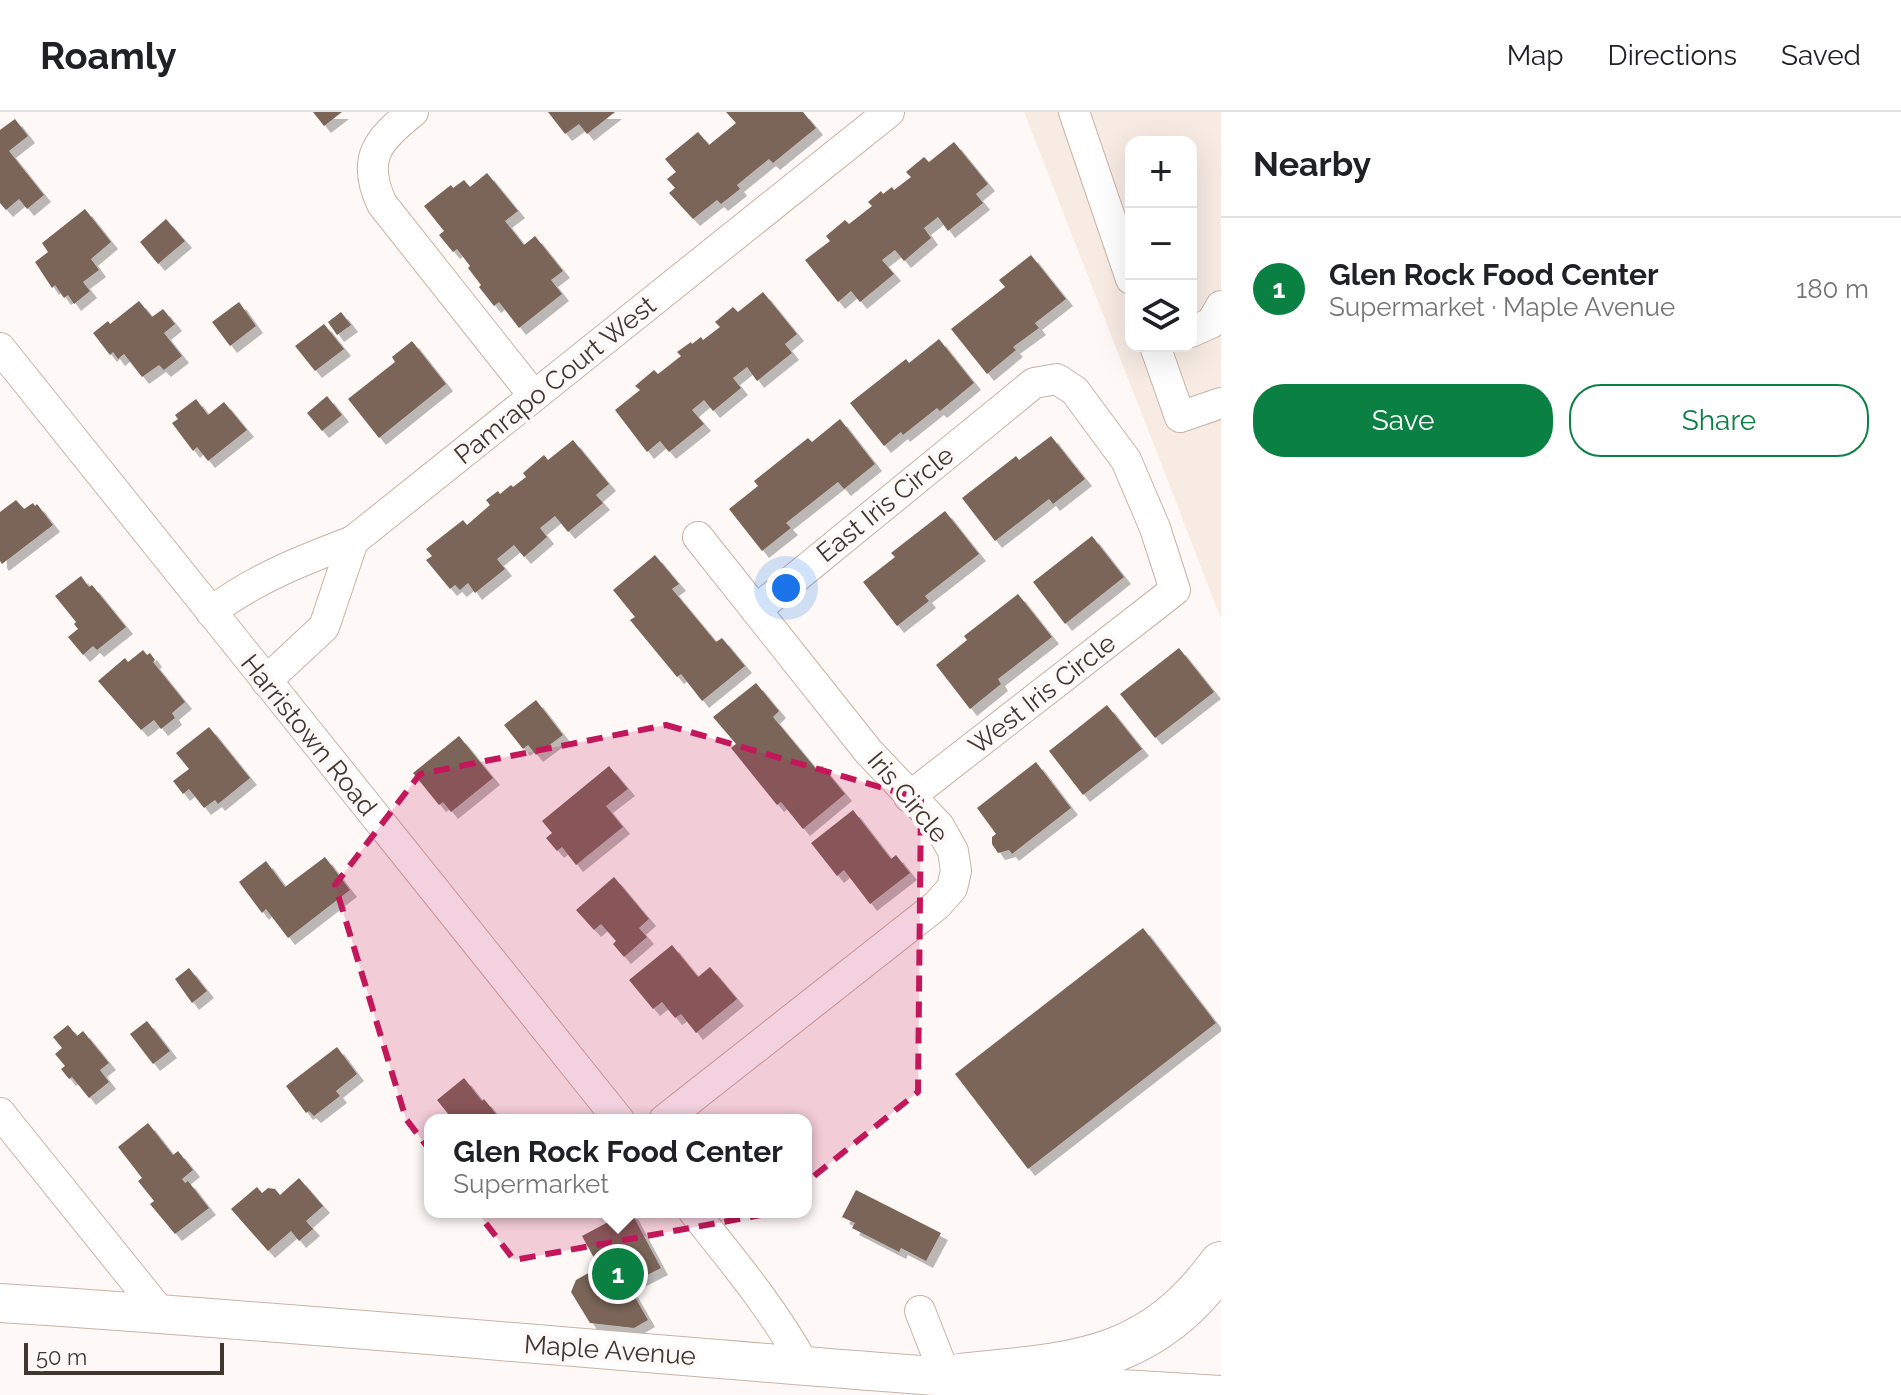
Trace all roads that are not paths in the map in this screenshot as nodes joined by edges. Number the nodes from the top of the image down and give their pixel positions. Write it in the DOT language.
graph roads {
  1 [pos="413,112"];
  2 [pos="889,112"];
  3 [pos="1074,112"];
  4 [pos="1125,261"];
  5 [pos="1221,306"];
  6 [pos="1197,329"];
  7 [pos="0,348"];
  8 [pos="1158,352"];
  9 [pos="534,396"];
  10 [pos="1221,403"];
  11 [pos="698,537"];
  12 [pos="353,541"];
  13 [pos="1175,590"];
  14 [pos="756,610"];
  15 [pos="211,612"];
  16 [pos="266,681"];
  17 [pos="909,797"];
  18 [pos="0,1113"];
  19 [pos="614,1114"];
  20 [pos="672,1114"];
  21 [pos="699,1218"];
  22 [pos="1221,1264"];
  23 [pos="0,1303"];
  24 [pos="920,1311"];
  25 [pos="161,1313"];
  26 [pos="953,1376"];
  27 [pos="815,1380"];
  28 [pos="1156,1393"];
  29 [pos="1221,1395"];
  1 -- 9 [label="street"];
  2 -- 9 [label="street, Pamrapo Court West"];
  3 -- 4 [label="street"];
  5 -- 6 [label="street"];
  7 -- 15 [label="street, Harristown Road"];
  8 -- 10 [label="street"];
  9 -- 12 [label="street, Pamrapo Court West"];
  11 -- 14 [label="street, Iris Circle"];
  12 -- 15 [label="street"];
  12 -- 16 [label="street"];
  13 -- 14 [label="street, East Iris Circle"];
  13 -- 17 [label="street, West Iris Circle"];
  14 -- 17 [label="street, Iris Circle"];
  15 -- 16 [label="street, Harristown Road"];
  16 -- 19 [label="street, Harristown Road"];
  17 -- 20 [label="street, Iris Circle"];
  18 -- 25 [label="street"];
  21 -- 27 [label="street"];
  22 -- 26 [label="highway"];
  23 -- 25 [label="main road, Maple Avenue"];
  24 -- 26 [label="street"];
  25 -- 27 [label="main road, Maple Avenue"];
  26 -- 27 [label="main road, Maple Avenue"];
  26 -- 28 [label="main road, Maple Avenue"];
  28 -- 29 [label="main road, Maple Avenue"];
}
